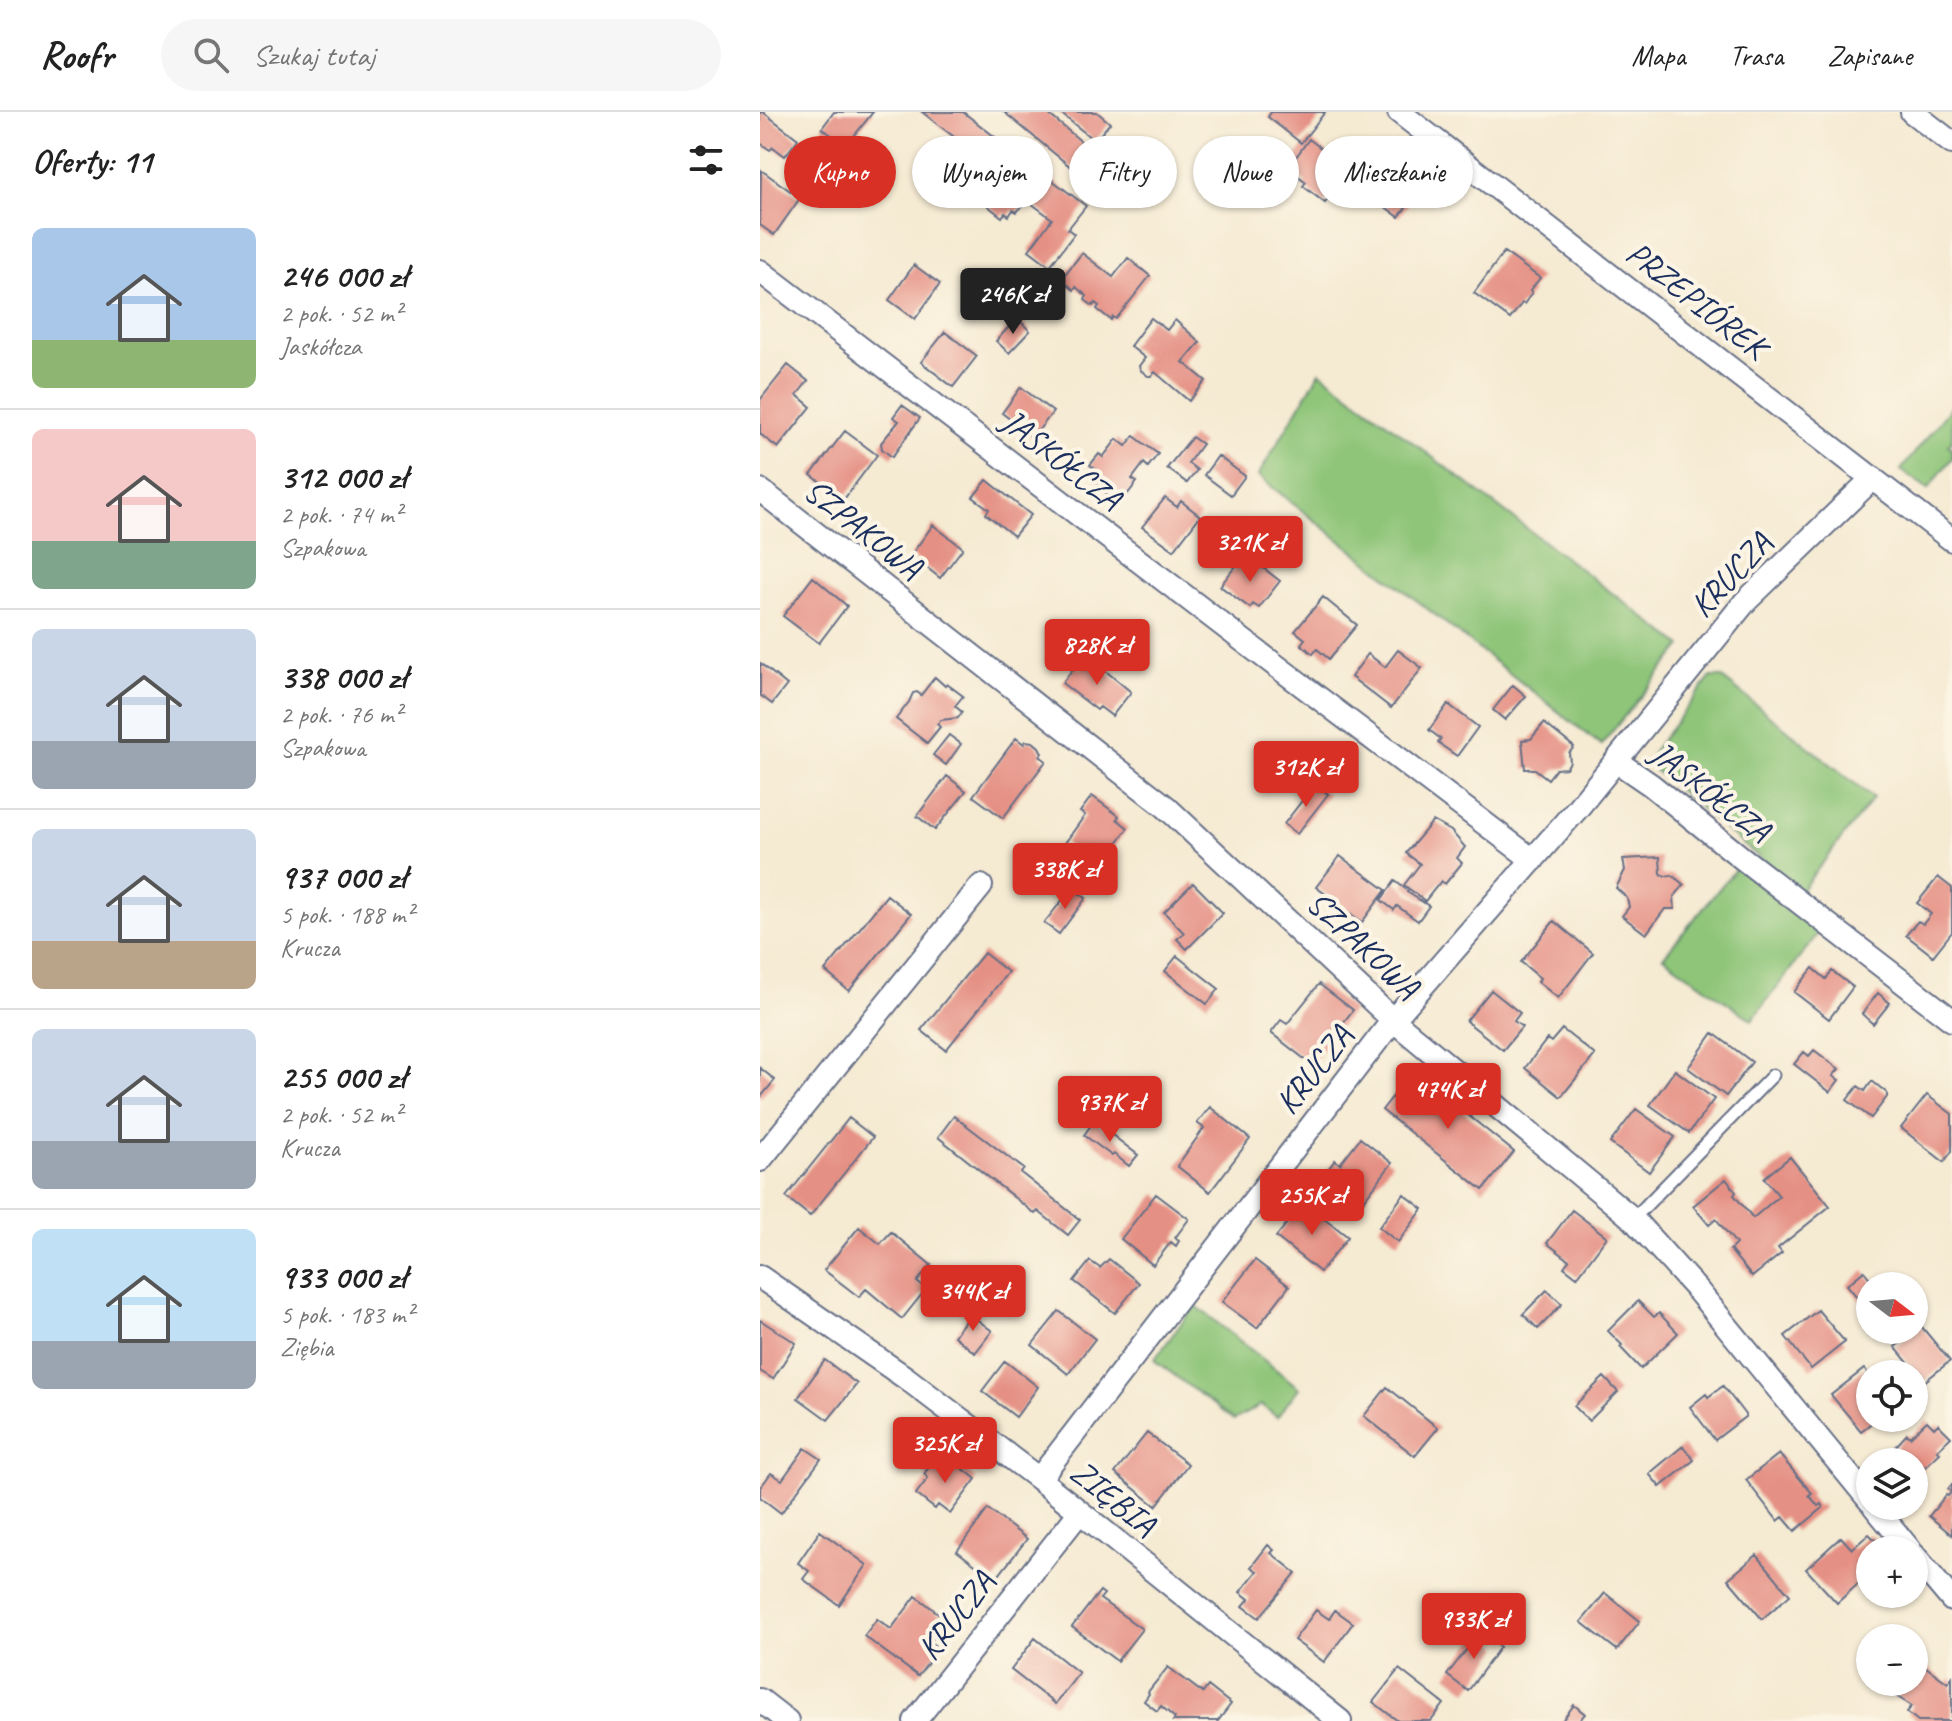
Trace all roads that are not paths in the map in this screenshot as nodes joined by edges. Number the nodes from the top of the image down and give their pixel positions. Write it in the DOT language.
graph roads {
  1 [pos="1399,112"];
  2 [pos="1912,112"];
  3 [pos="1952,143"];
  4 [pos="760,271"];
  5 [pos="1873,478"];
  6 [pos="760,490"];
  7 [pos="1952,540"];
  8 [pos="1616,761"];
  9 [pos="1533,860"];
  10 [pos="981,886"];
  11 [pos="1393,1020"];
  12 [pos="1952,1020"];
  13 [pos="1773,1075"];
  14 [pos="760,1160"];
  15 [pos="1633,1219"];
  16 [pos="760,1277"];
  17 [pos="1039,1479"];
  18 [pos="1856,1484"];
  19 [pos="1079,1513"];
  20 [pos="1885,1520"];
  21 [pos="1899,1536"];
  22 [pos="1928,1572"];
  23 [pos="1952,1600"];
  24 [pos="760,1700"];
  25 [pos="787,1721"];
  26 [pos="915,1721"];
  27 [pos="1340,1721"];
  1 -- 5 [label="street, PRZEPIÓREK"];
  2 -- 3 [label="street"];
  4 -- 9 [label="street, JASKÓŁCZA"];
  5 -- 7 [label="street, PRZEPIÓREK"];
  5 -- 8 [label="street, KRUCZA"];
  6 -- 11 [label="street, SZPAKOWA"];
  8 -- 9 [label="street, JASKÓŁCZA"];
  8 -- 12 [label="street, JASKÓŁCZA"];
  9 -- 11 [label="street, KRUCZA"];
  10 -- 14 [label="street"];
  11 -- 15 [label="street, SZPAKOWA"];
  11 -- 17 [label="street, KRUCZA"];
  13 -- 15 [label="lane"];
  15 -- 18 [label="street, SZPAKOWA"];
  16 -- 17 [label="street, ZIĘBIA"];
  17 -- 19 [label="street, ZIĘBIA"];
  19 -- 26 [label="street, KRUCZA"];
  19 -- 27 [label="street, ZIĘBIA"];
  20 -- 21 [label="street"];
  22 -- 23 [label="street"];
  24 -- 25 [label="street"];
}
